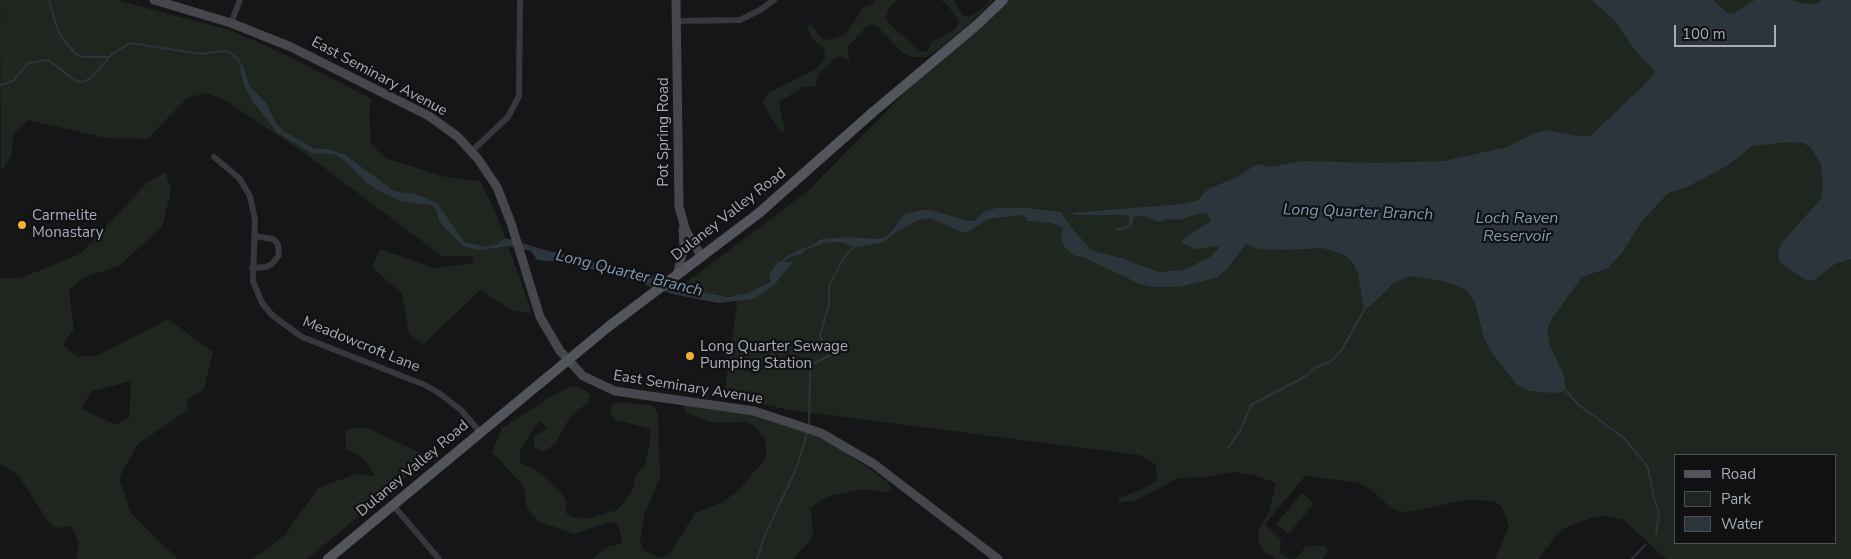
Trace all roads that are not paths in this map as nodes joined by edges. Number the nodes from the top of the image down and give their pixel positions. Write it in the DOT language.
graph roads {
  1 [pos="154,0"];
  2 [pos="240,0"];
  3 [pos="520,0"];
  4 [pos="676,0"];
  5 [pos="774,0"];
  6 [pos="1002,0"];
  7 [pos="677,21"];
  8 [pos="231,23"];
  9 [pos="472,151"];
  10 [pos="214,157"];
  11 [pos="683,224"];
  12 [pos="254,236"];
  13 [pos="702,257"];
  14 [pos="252,268"];
  15 [pos="677,275"];
  16 [pos="567,360"];
  17 [pos="480,432"];
  18 [pos="393,505"];
  19 [pos="328,559"];
  20 [pos="439,559"];
  21 [pos="998,559"];
  1 -- 8 [label="street, East Seminary Avenue"];
  2 -- 8 [label="street"];
  3 -- 9 [label="street"];
  4 -- 7 [label="street, Pot Spring Road"];
  5 -- 7 [label="street"];
  6 -- 13 [label="main road, Dulaney Valley Road"];
  7 -- 11 [label="street, Pot Spring Road"];
  8 -- 9 [label="street, East Seminary Avenue"];
  9 -- 16 [label="street, East Seminary Avenue"];
  10 -- 12 [label="street, Meadowcroft Lane"];
  11 -- 13 [label="street, Pot Spring Road"];
  11 -- 15 [label="street"];
  12 -- 14 [label="street, Meadowcroft Lane"];
  12 -- 14 [label="street"];
  13 -- 15 [label="main road, Dulaney Valley Road"];
  14 -- 17 [label="street, Meadowcroft Lane"];
  15 -- 16 [label="main road, Dulaney Valley Road"];
  16 -- 17 [label="main road, Dulaney Valley Road"];
  16 -- 21 [label="street, East Seminary Avenue"];
  17 -- 18 [label="main road, Dulaney Valley Road"];
  18 -- 19 [label="main road, Dulaney Valley Road"];
  18 -- 20 [label="street"];
}
